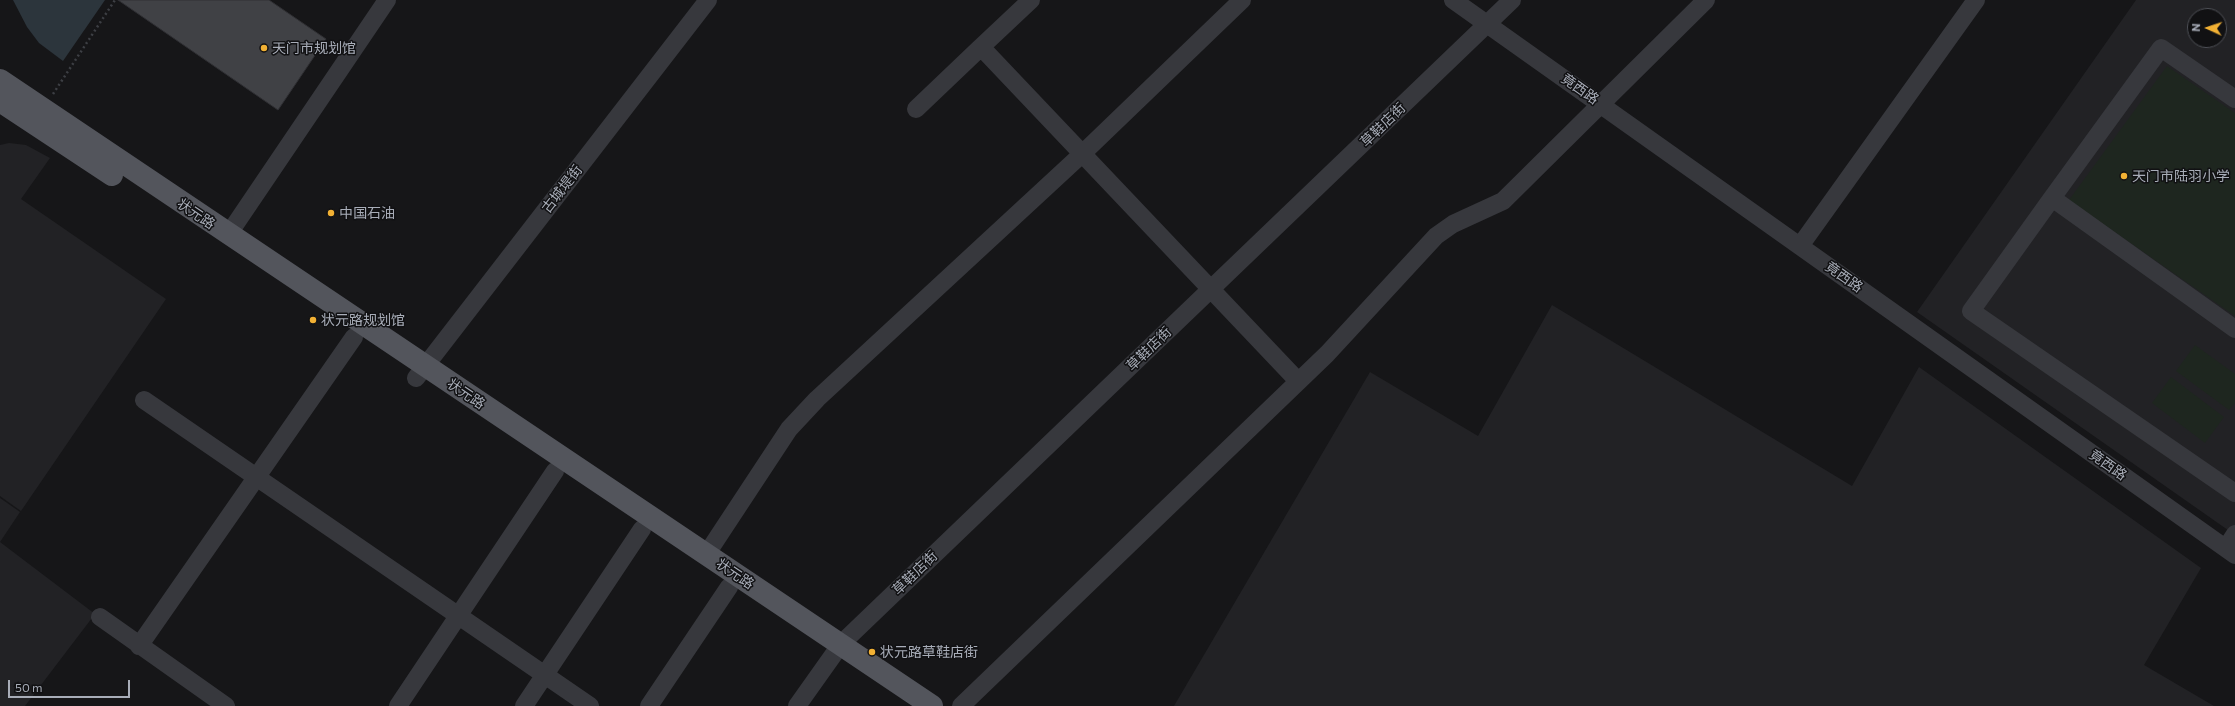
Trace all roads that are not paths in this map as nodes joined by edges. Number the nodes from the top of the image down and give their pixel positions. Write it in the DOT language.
graph roads {
  1 [pos="387,0"];
  2 [pos="708,0"];
  3 [pos="1031,0"];
  4 [pos="1242,0"];
  5 [pos="1453,0"];
  6 [pos="1512,0"];
  7 [pos="1706,0"];
  8 [pos="1976,0"];
  9 [pos="1488,24"];
  10 [pos="982,47"];
  11 [pos="0,68"];
  12 [pos="5,97"];
  13 [pos="2235,99"];
  14 [pos="1602,105"];
  15 [pos="916,109"];
  16 [pos="1082,154"];
  17 [pos="2052,198"];
  18 [pos="228,235"];
  19 [pos="1800,246"];
  20 [pos="1211,290"];
  21 [pos="2235,329"];
  22 [pos="354,337"];
  23 [pos="421,372"];
  24 [pos="1298,381"];
  25 [pos="144,400"];
  26 [pos="555,471"];
  27 [pos="257,476"];
  28 [pos="2235,493"];
  29 [pos="642,529"];
  30 [pos="2232,546"];
  31 [pos="706,554"];
  32 [pos="729,587"];
  33 [pos="100,617"];
  34 [pos="458,617"];
  35 [pos="139,646"];
  36 [pos="836,650"];
  37 [pos="544,675"];
  38 [pos="226,706"];
  39 [pos="398,706"];
  40 [pos="524,706"];
  41 [pos="590,706"];
  42 [pos="649,706"];
  43 [pos="797,706"];
  44 [pos="907,706"];
  45 [pos="932,706"];
  46 [pos="961,706"];
  1 -- 18 [label="street"];
  2 -- 23 [label="street, 古城堤街"];
  3 -- 10 [label="street"];
  4 -- 16 [label="street"];
  5 -- 9 [label="street, 竟西路"];
  6 -- 9 [label="street, 草鞋店街"];
  7 -- 14 [label="street"];
  8 -- 19 [label="street"];
  9 -- 14 [label="street, 竟西路"];
  9 -- 20 [label="street, 草鞋店街"];
  10 -- 15 [label="street"];
  10 -- 16 [label="street"];
  11 -- 12 [label="main road"];
  12 -- 18 [label="main road, 状元路"];
  12 -- 22 [label="main road, 状元路"];
  13 -- 17 [label="street"];
  14 -- 19 [label="street, 竟西路"];
  14 -- 24 [label="street"];
  16 -- 20 [label="street"];
  16 -- 31 [label="street"];
  17 -- 21 [label="street"];
  17 -- 28 [label="street"];
  18 -- 23 [label="main road, 状元路"];
  19 -- 30 [label="street, 竟西路"];
  20 -- 24 [label="street"];
  20 -- 36 [label="street, 草鞋店街"];
  22 -- 23 [label="main road, 状元路"];
  22 -- 27 [label="street"];
  23 -- 26 [label="main road, 状元路"];
  23 -- 31 [label="main road, 状元路"];
  24 -- 46 [label="street"];
  25 -- 27 [label="street"];
  26 -- 29 [label="main road, 状元路"];
  26 -- 34 [label="street"];
  27 -- 34 [label="street"];
  27 -- 35 [label="street"];
  29 -- 32 [label="main road, 状元路"];
  29 -- 37 [label="street"];
  31 -- 36 [label="main road, 状元路"];
  32 -- 36 [label="main road, 状元路"];
  32 -- 42 [label="street"];
  33 -- 35 [label="street"];
  34 -- 37 [label="street"];
  34 -- 39 [label="street"];
  35 -- 38 [label="street"];
  36 -- 43 [label="street, 草鞋店街"];
  36 -- 44 [label="main road, 状元路"];
  36 -- 45 [label="main road, 状元路"];
  37 -- 40 [label="street"];
  37 -- 41 [label="street"];
}
